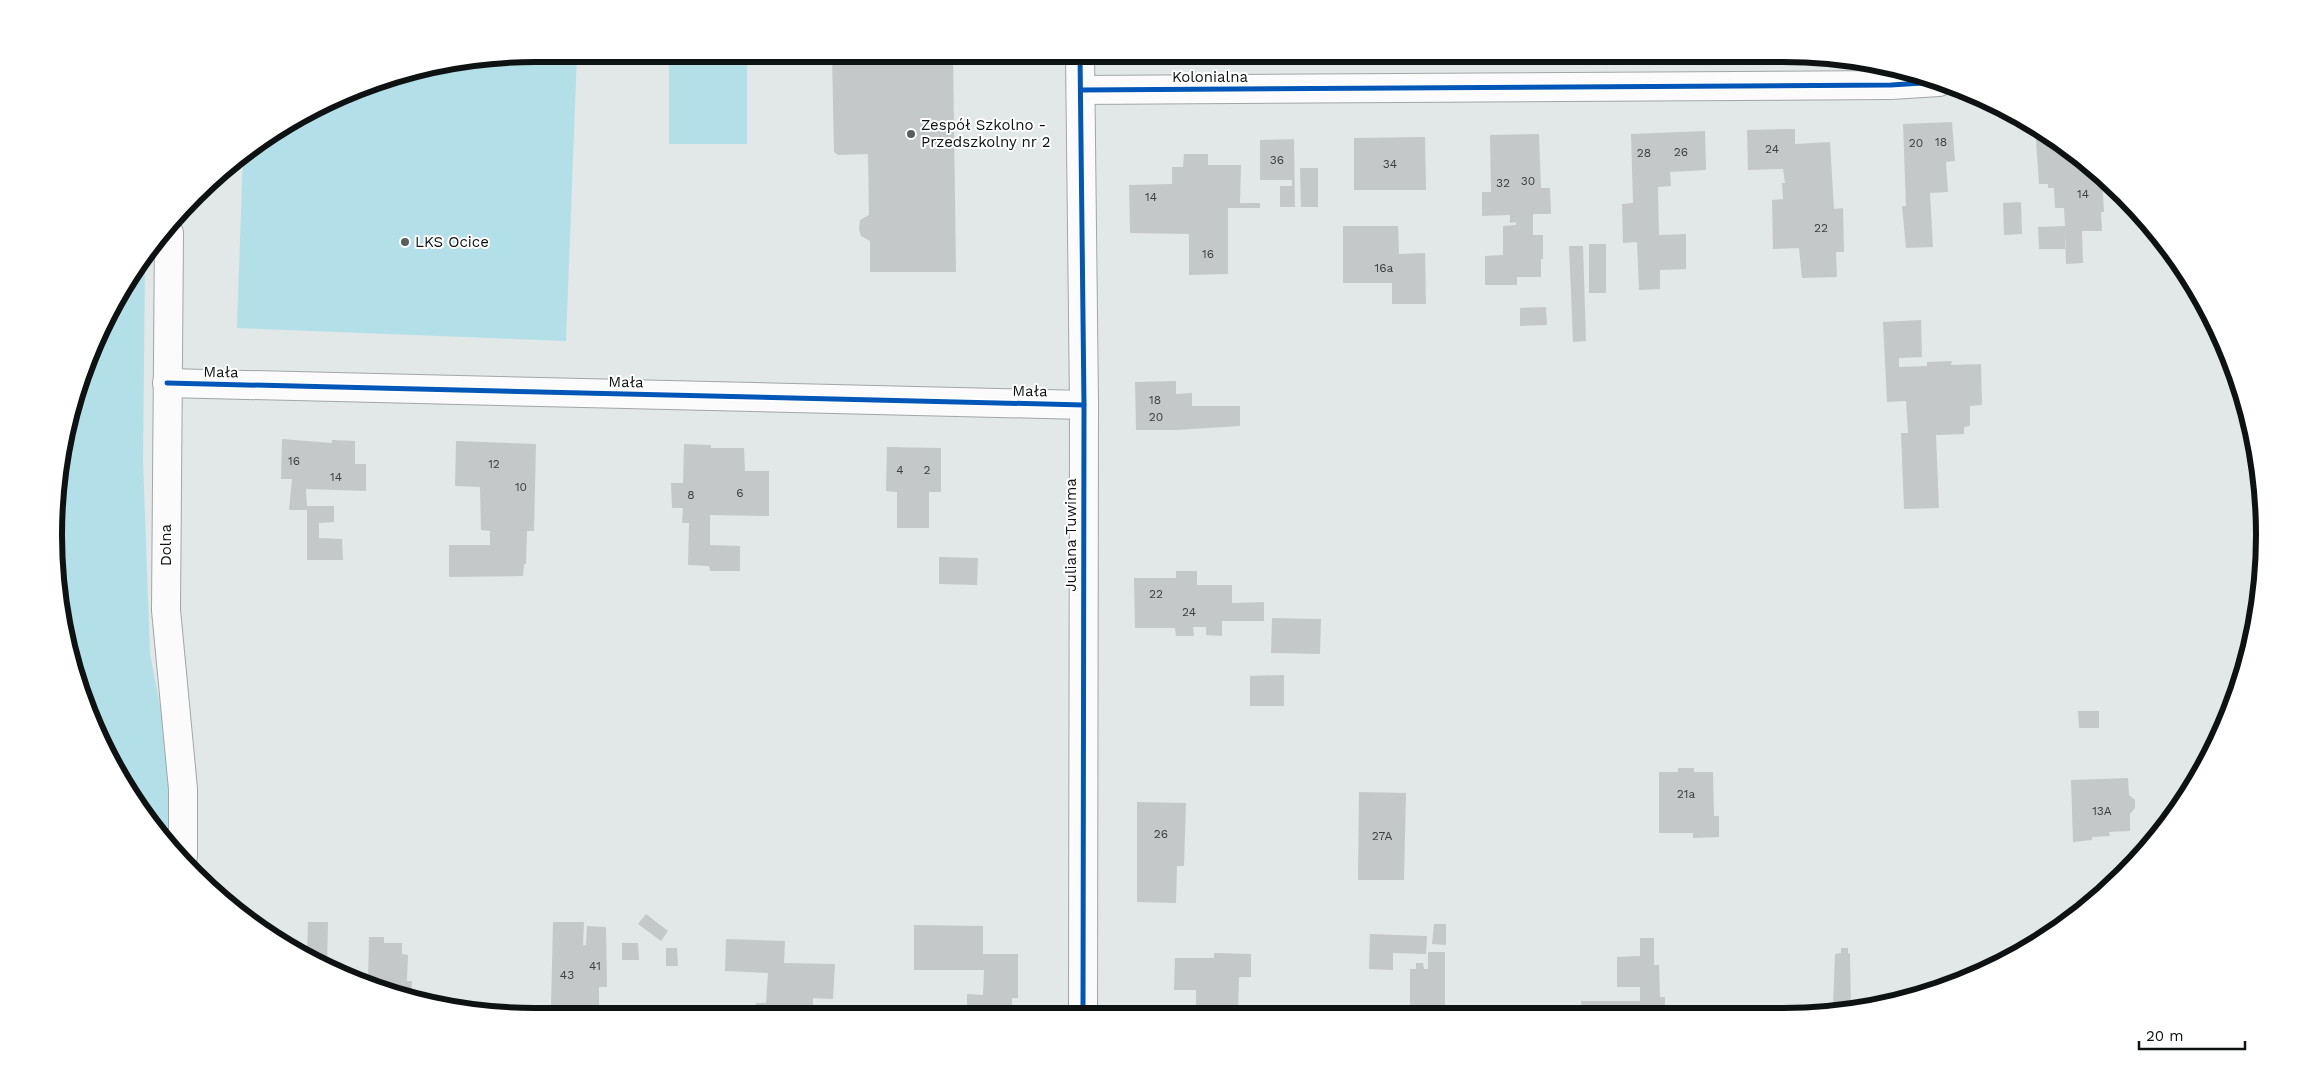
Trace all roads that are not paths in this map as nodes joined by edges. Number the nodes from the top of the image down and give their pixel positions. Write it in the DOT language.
graph roads {
  1 [pos="1080,62"];
  2 [pos="1920,83"];
  3 [pos="1081,90"];
  4 [pos="169,237"];
  5 [pos="166,383"];
  6 [pos="1084,405"];
  7 [pos="184,851"];
  8 [pos="1083,1008"];
  1 -- 3 [label="street, Juliana Tuwima"];
  2 -- 3 [label="street, Kolonialna"];
  3 -- 6 [label="street, Juliana Tuwima"];
  4 -- 5 [label="street, Dolna"];
  5 -- 6 [label="street, Mała"];
  5 -- 7 [label="street, Dolna"];
  6 -- 8 [label="street, Juliana Tuwima"];
}
